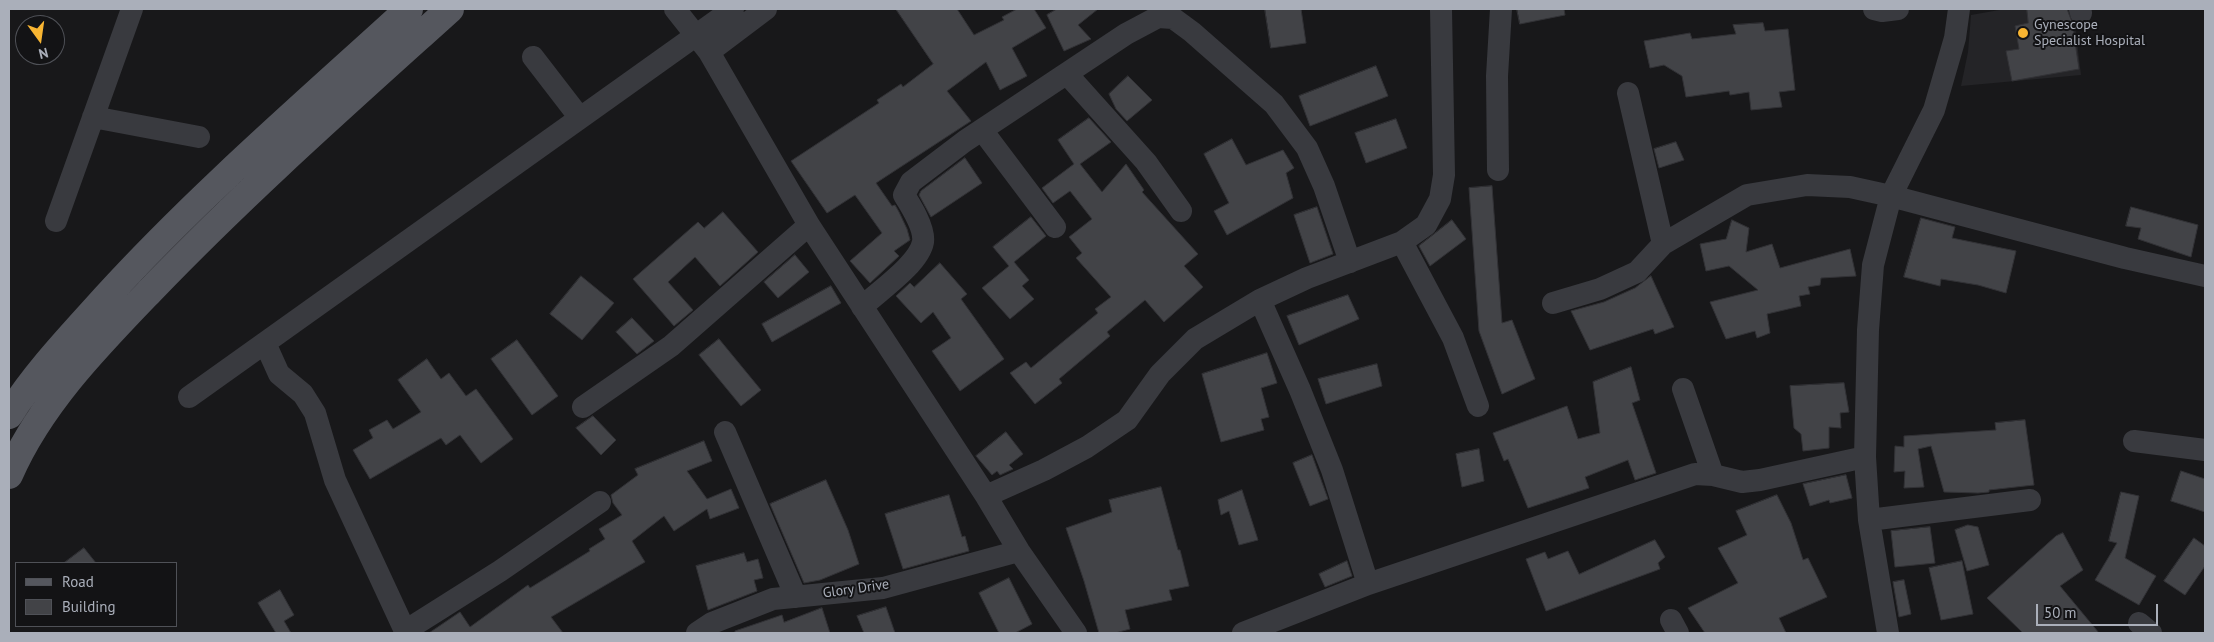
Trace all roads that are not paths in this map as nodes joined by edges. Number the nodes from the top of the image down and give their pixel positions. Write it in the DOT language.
graph roads {
  1 [pos="132,9"];
  2 [pos="409,9"];
  3 [pos="450,9"];
  4 [pos="675,9"];
  5 [pos="733,9"];
  6 [pos="766,9"];
  7 [pos="1441,9"];
  8 [pos="1501,9"];
  9 [pos="1874,9"];
  10 [pos="1898,9"];
  11 [pos="1959,9"];
  12 [pos="696,34"];
  13 [pos="709,52"];
  14 [pos="533,57"];
  15 [pos="1067,74"];
  16 [pos="1628,93"];
  17 [pos="93,117"];
  18 [pos="580,118"];
  19 [pos="982,130"];
  20 [pos="199,137"];
  21 [pos="1498,170"];
  22 [pos="1891,196"];
  23 [pos="1181,211"];
  24 [pos="56,221"];
  25 [pos="809,225"];
  26 [pos="1055,227"];
  27 [pos="1402,242"];
  28 [pos="1663,244"];
  29 [pos="1350,262"];
  30 [pos="2205,276"];
  31 [pos="1260,300"];
  32 [pos="1553,303"];
  33 [pos="862,307"];
  34 [pos="265,343"];
  35 [pos="1682,389"];
  36 [pos="189,397"];
  37 [pos="1478,406"];
  38 [pos="583,407"];
  39 [pos="9,415"];
  40 [pos="725,432"];
  41 [pos="2134,441"];
  42 [pos="2205,450"];
  43 [pos="1866,457"];
  44 [pos="9,475"];
  45 [pos="1713,475"];
  46 [pos="986,496"];
  47 [pos="2030,500"];
  48 [pos="600,502"];
  49 [pos="1869,520"];
  50 [pos="1019,550"];
  51 [pos="1368,584"];
  52 [pos="796,597"];
  53 [pos="406,632"];
  54 [pos="697,633"];
  55 [pos="1076,633"];
  56 [pos="1244,633"];
  57 [pos="1888,633"];
  1 -- 17 [label="street"];
  2 -- 39 [label="main road"];
  3 -- 44 [label="main road"];
  4 -- 12 [label="street"];
  5 -- 12 [label="street"];
  6 -- 13 [label="street"];
  7 -- 27 [label="street"];
  8 -- 21 [label="street"];
  9 -- 10 [label="street"];
  11 -- 22 [label="street"];
  12 -- 13 [label="street"];
  12 -- 18 [label="street"];
  13 -- 25 [label="street"];
  14 -- 18 [label="street"];
  15 -- 19 [label="street"];
  15 -- 23 [label="street"];
  15 -- 29 [label="street"];
  16 -- 28 [label="street"];
  17 -- 20 [label="street"];
  17 -- 24 [label="street"];
  18 -- 34 [label="street"];
  19 -- 26 [label="street"];
  19 -- 33 [label="street"];
  22 -- 28 [label="street"];
  22 -- 30 [label="street"];
  22 -- 43 [label="street"];
  25 -- 33 [label="street"];
  25 -- 38 [label="street"];
  27 -- 29 [label="street"];
  27 -- 37 [label="street"];
  28 -- 32 [label="street"];
  29 -- 31 [label="street"];
  31 -- 46 [label="street"];
  31 -- 51 [label="street"];
  33 -- 46 [label="street"];
  34 -- 36 [label="street"];
  34 -- 53 [label="street"];
  35 -- 45 [label="street"];
  40 -- 52 [label="street"];
  41 -- 42 [label="street"];
  43 -- 45 [label="street"];
  43 -- 49 [label="street"];
  45 -- 51 [label="street"];
  46 -- 50 [label="street"];
  47 -- 49 [label="street"];
  48 -- 53 [label="street"];
  49 -- 57 [label="street"];
  50 -- 52 [label="street, Glory Drive"];
  50 -- 55 [label="street"];
  51 -- 56 [label="street"];
  52 -- 54 [label="street, Glory Drive"];
}
